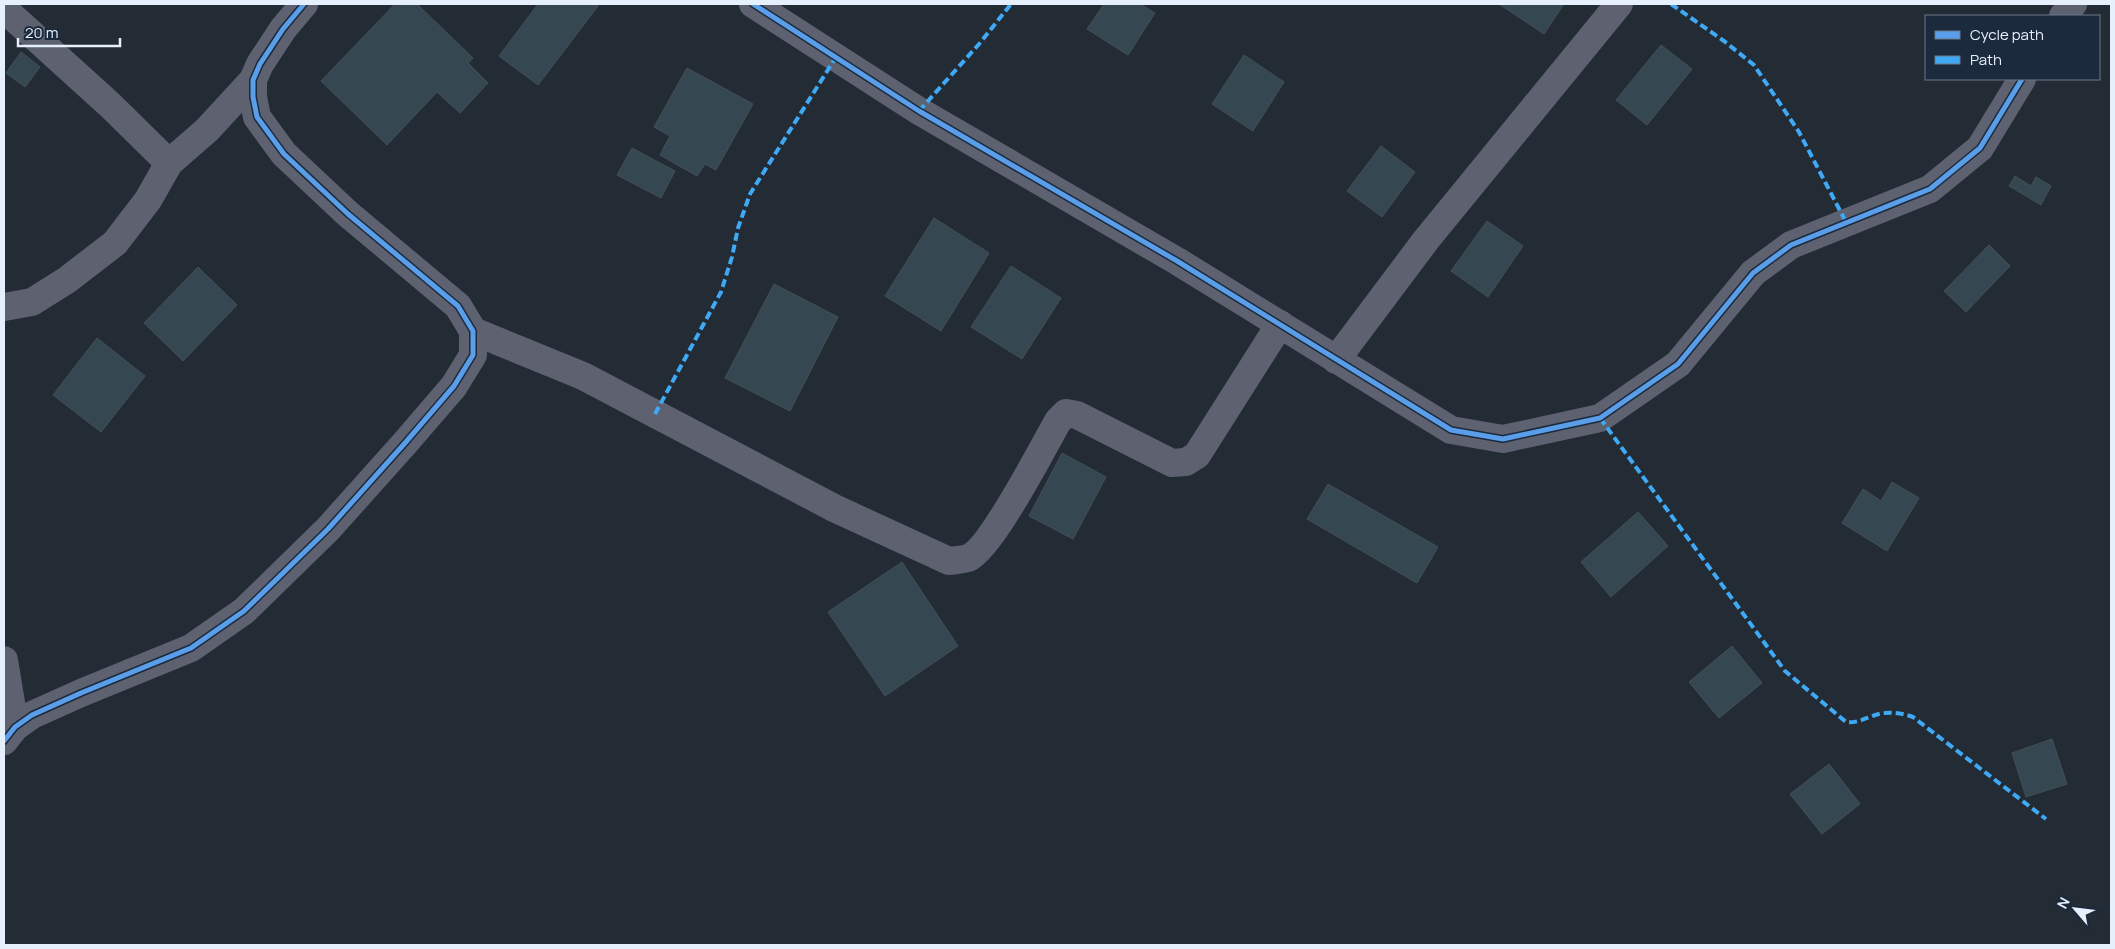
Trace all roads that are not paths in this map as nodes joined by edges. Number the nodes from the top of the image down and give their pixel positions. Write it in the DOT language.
graph roads {
  1 [pos="304,4"];
  2 [pos="753,4"];
  3 [pos="1620,4"];
  4 [pos="2073,4"];
  5 [pos="4,9"];
  6 [pos="2065,15"];
  7 [pos="253,80"];
  8 [pos="2021,80"];
  9 [pos="169,163"];
  10 [pos="4,307"];
  11 [pos="1280,324"];
  12 [pos="474,331"];
  13 [pos="1336,360"];
  14 [pos="4,660"];
  15 [pos="9,734"];
  1 -- 7 [label="street"];
  2 -- 11 [label="street"];
  3 -- 13 [label="street"];
  4 -- 6 [label="street"];
  5 -- 9 [label="street"];
  7 -- 9 [label="street"];
  7 -- 12 [label="street"];
  8 -- 13 [label="street"];
  9 -- 10 [label="street"];
  11 -- 12 [label="street"];
  11 -- 13 [label="street"];
  12 -- 15 [label="street"];
  14 -- 15 [label="street"];
}
